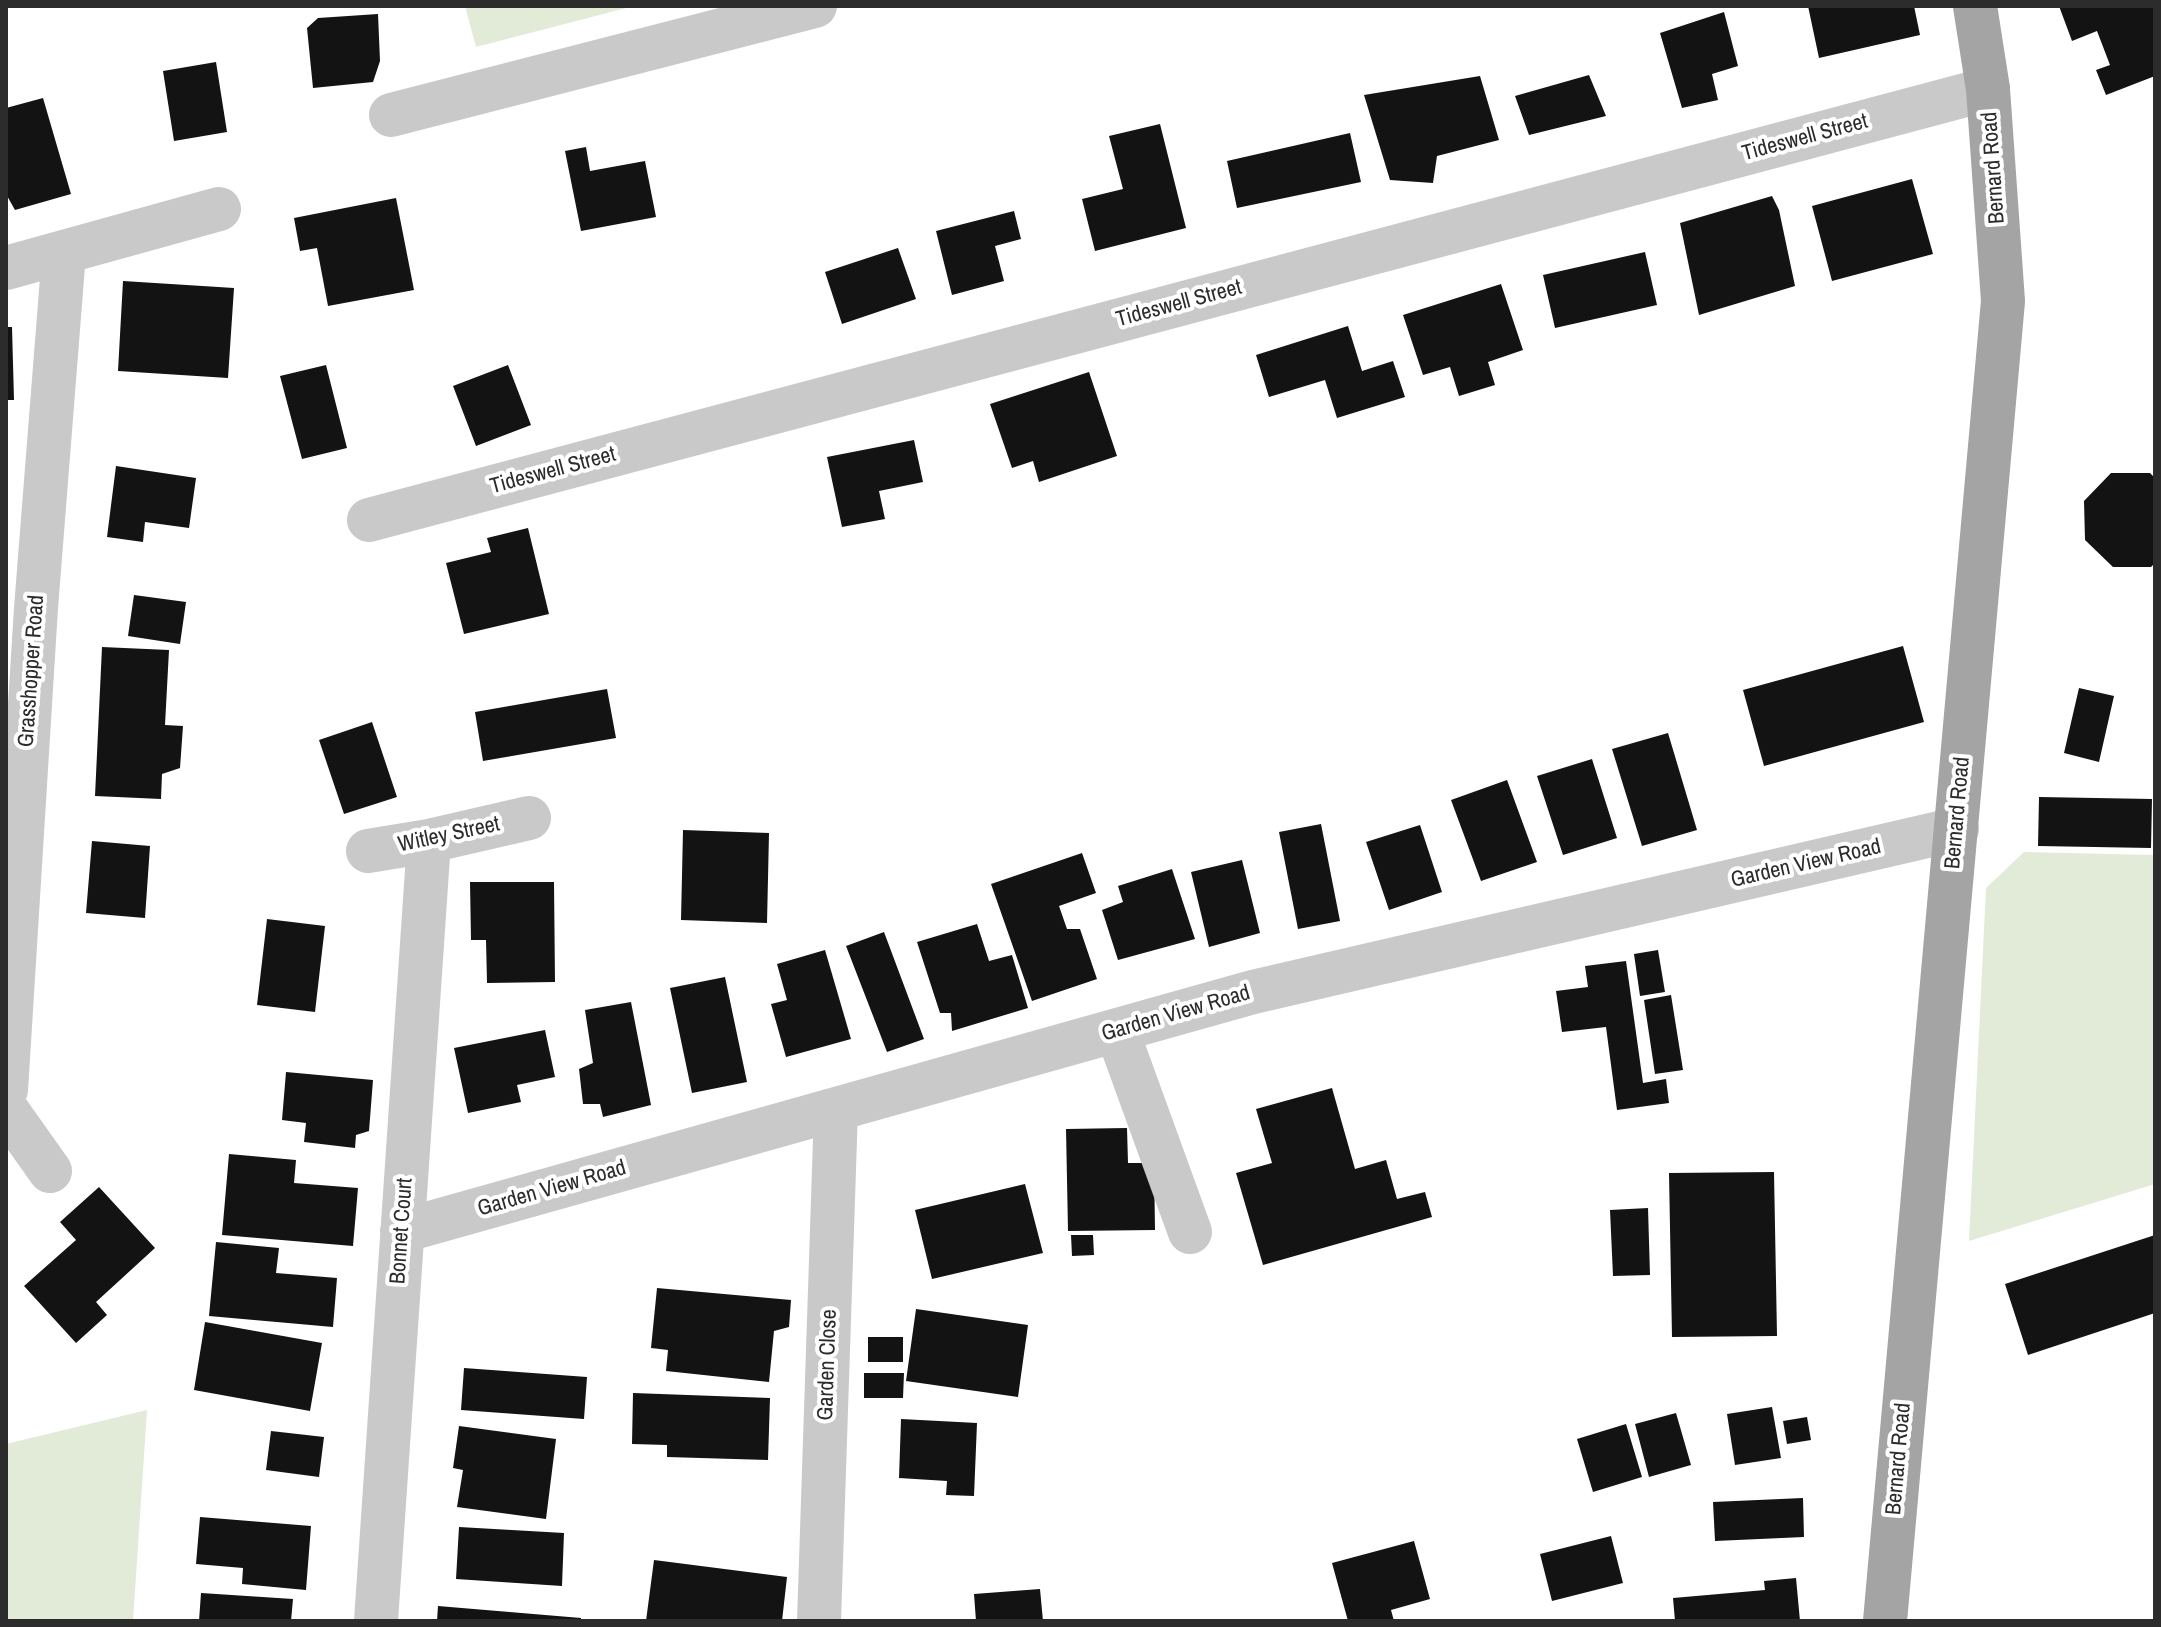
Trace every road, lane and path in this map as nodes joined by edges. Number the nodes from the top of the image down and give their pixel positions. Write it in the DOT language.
graph roads {
  1 [pos="815,6"];
  2 [pos="1975,6"];
  3 [pos="1988,89"];
  4 [pos="391,115"];
  5 [pos="219,209"];
  6 [pos="64,253"];
  7 [pos="6,268"];
  8 [pos="369,520"];
  9 [pos="21,611"];
  10 [pos="529,818"];
  11 [pos="1957,829"];
  12 [pos="429,841"];
  13 [pos="368,851"];
  14 [pos="10,964"];
  15 [pos="1117,1031"];
  16 [pos="6,1090"];
  17 [pos="6,1109"];
  18 [pos="836,1109"];
  19 [pos="50,1171"];
  20 [pos="402,1231"];
  21 [pos="1190,1232"];
  22 [pos="376,1621"];
  23 [pos="819,1621"];
  24 [pos="1885,1621"];
  1 -- 4 [label="street"];
  2 -- 3 [label="main road, Bernard Road"];
  3 -- 8 [label="street, Tideswell Street"];
  3 -- 11 [label="main road, Bernard Road"];
  5 -- 6 [label="street"];
  6 -- 7 [label="street"];
  6 -- 9 [label="street, Grasshopper Road"];
  9 -- 14 [label="street, Grasshopper Road"];
  10 -- 12 [label="street, Witley Street"];
  11 -- 15 [label="street, Garden View Road"];
  11 -- 24 [label="main road, Bernard Road"];
  12 -- 13 [label="street, Witley Street"];
  12 -- 20 [label="street, Bonnet Court"];
  14 -- 16 [label="street, Grasshopper Road"];
  15 -- 18 [label="street, Garden View Road"];
  15 -- 21 [label="street"];
  17 -- 19 [label="street"];
  18 -- 20 [label="street, Garden View Road"];
  18 -- 23 [label="street, Garden Close"];
  20 -- 22 [label="street, Bonnet Court"];
}
